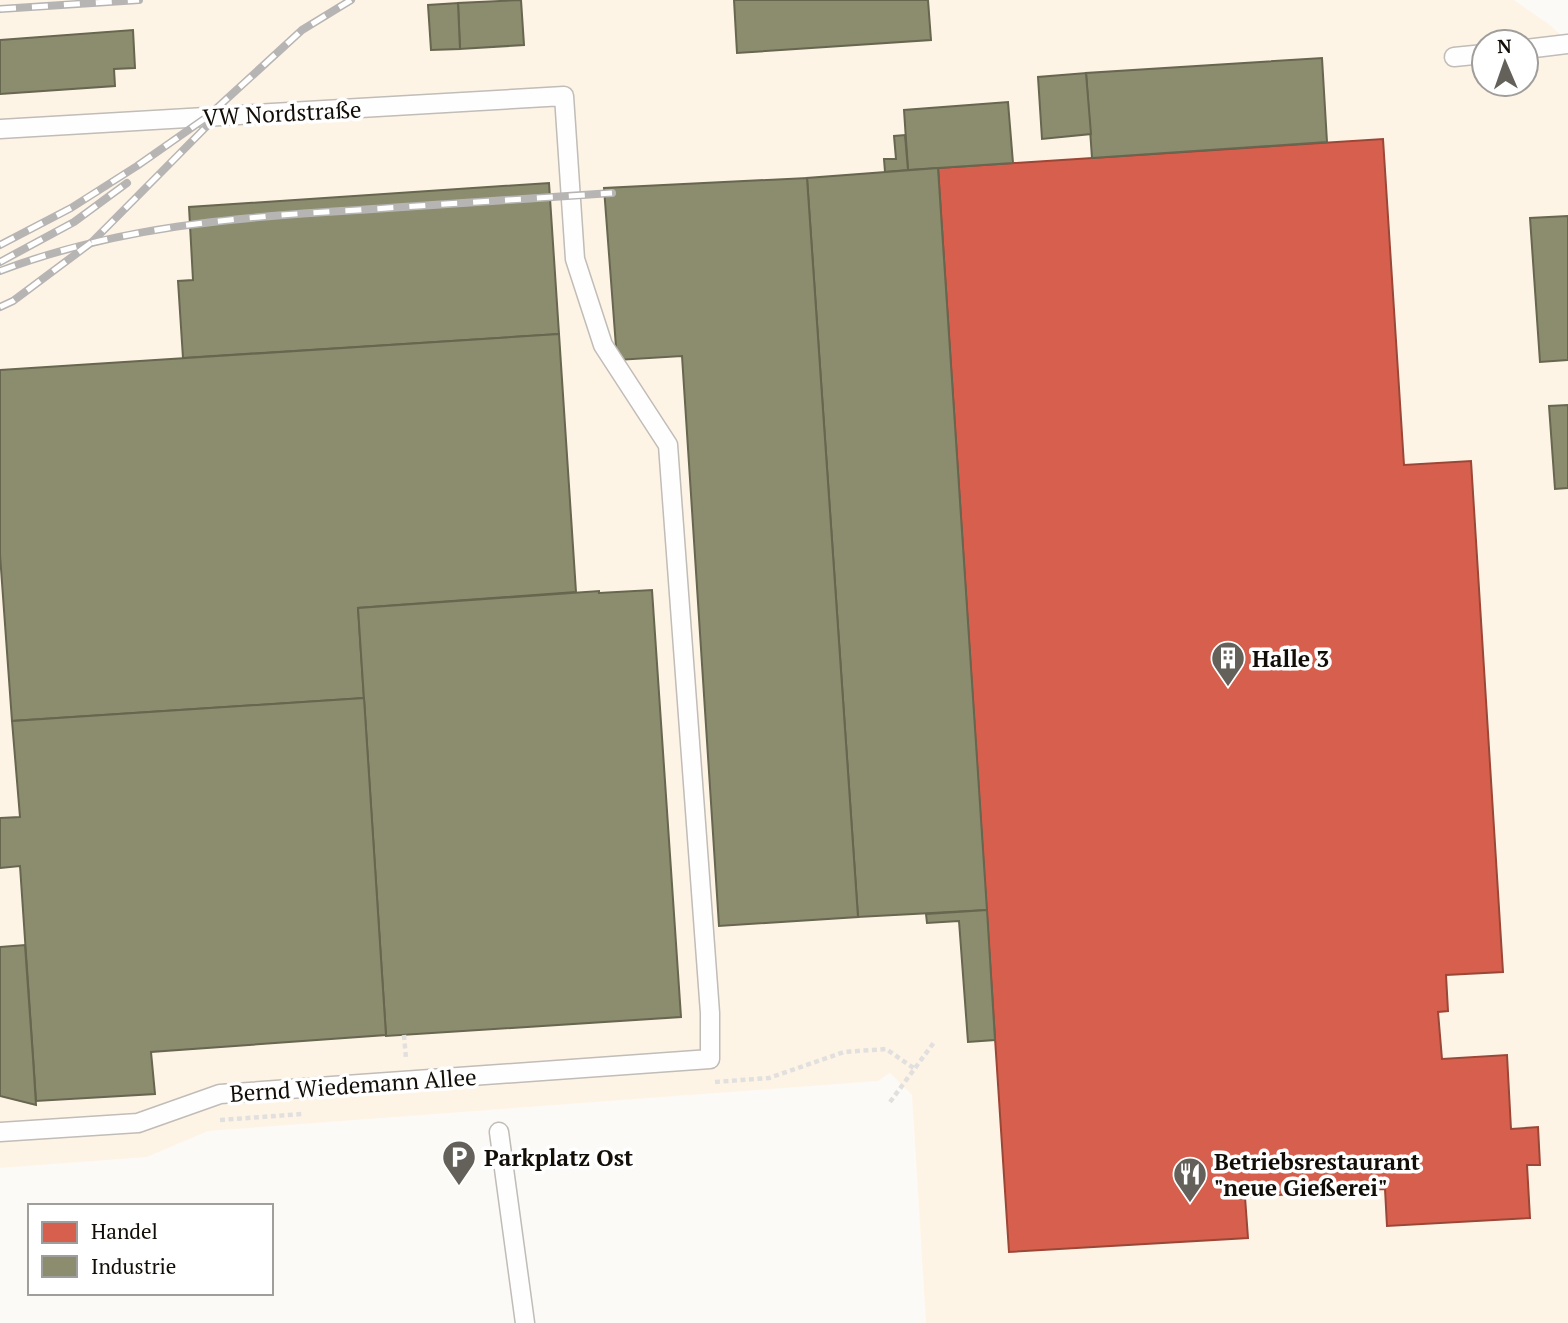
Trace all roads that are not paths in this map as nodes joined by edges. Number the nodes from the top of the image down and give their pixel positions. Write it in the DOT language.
graph roads {
  1 [pos="1568,44"];
  2 [pos="1540,47"];
  3 [pos="1470,55"];
  4 [pos="1454,57"];
  5 [pos="0,129"];
  6 [pos="710,1059"];
  7 [pos="0,1132"];
  8 [pos="499,1132"];
  9 [pos="525,1323"];
  1 -- 2 [label="lane"];
  3 -- 4 [label="lane"];
  5 -- 6 [label="lane, VW Nordstraße"];
  6 -- 7 [label="lane, Bernd Wiedemann Allee"];
  8 -- 9 [label="lane"];
}
